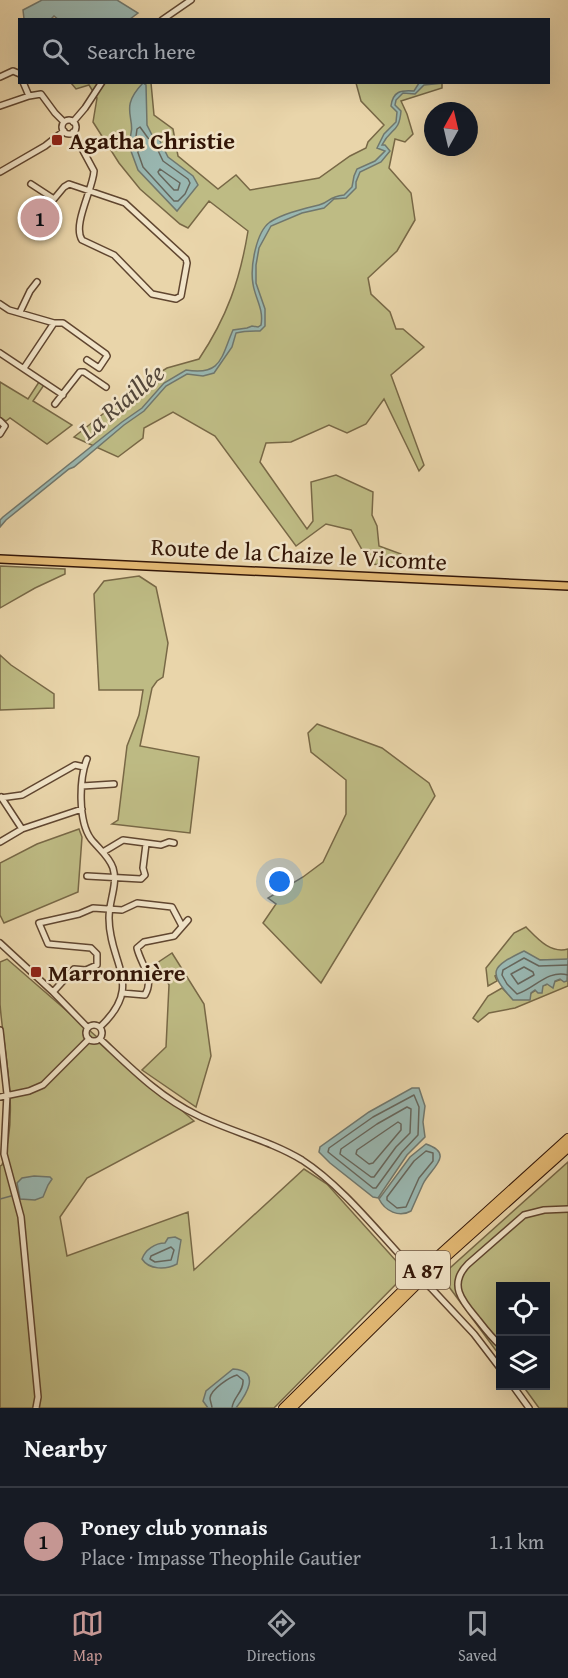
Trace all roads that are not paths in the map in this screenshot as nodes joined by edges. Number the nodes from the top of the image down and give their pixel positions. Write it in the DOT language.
graph roads {
  1 [pos="192,0"];
  2 [pos="165,18"];
  3 [pos="18,73"];
  4 [pos="0,76"];
  5 [pos="24,84"];
  6 [pos="101,84"];
  7 [pos="29,96"];
  8 [pos="0,106"];
  9 [pos="64,122"];
  10 [pos="73,122"];
  11 [pos="64,131"];
  12 [pos="73,132"];
  13 [pos="0,172"];
  14 [pos="31,184"];
  15 [pos="90,190"];
  16 [pos="37,282"];
  17 [pos="0,304"];
  18 [pos="20,312"];
  19 [pos="54,322"];
  20 [pos="0,353"];
  21 [pos="87,360"];
  22 [pos="24,368"];
  23 [pos="106,387"];
  24 [pos="63,395"];
  25 [pos="55,404"];
  26 [pos="0,421"];
  27 [pos="0,434"];
  28 [pos="0,560"];
  29 [pos="568,586"];
  30 [pos="87,759"];
  31 [pos="84,767"];
  32 [pos="114,784"];
  33 [pos="82,786"];
  34 [pos="1,798"];
  35 [pos="82,809"];
  36 [pos="22,829"];
  37 [pos="0,842"];
  38 [pos="174,843"];
  39 [pos="146,844"];
  40 [pos="103,852"];
  41 [pos="87,876"];
  42 [pos="115,878"];
  43 [pos="109,910"];
  44 [pos="188,920"];
  45 [pos="182,926"];
  46 [pos="0,944"];
  47 [pos="53,992"];
  48 [pos="122,993"];
  49 [pos="100,1027"];
  50 [pos="88,1028"];
  51 [pos="0,1030"];
  52 [pos="89,1039"];
  53 [pos="100,1039"];
  54 [pos="3,1073"];
  55 [pos="7,1095"];
  56 [pos="0,1097"];
  57 [pos="3,1123"];
  58 [pos="568,1138"];
  59 [pos="568,1148"];
  60 [pos="568,1209"];
  61 [pos="496,1340"];
  62 [pos="496,1362"];
  63 [pos="518,1390"];
  64 [pos="36,1408"];
  65 [pos="283,1408"];
  66 [pos="292,1408"];
  67 [pos="530,1408"];
  1 -- 2 [label="street"];
  3 -- 4 [label="street"];
  5 -- 7 [label="street"];
  6 -- 10 [label="street"];
  7 -- 8 [label="street"];
  7 -- 9 [label="street"];
  9 -- 10 [label="street"];
  9 -- 11 [label="street"];
  10 -- 12 [label="street"];
  11 -- 12 [label="street"];
  11 -- 13 [label="street"];
  12 -- 15 [label="street"];
  14 -- 15 [label="street"];
  15 -- 15 [label="street"];
  16 -- 18 [label="street"];
  17 -- 18 [label="street"];
  18 -- 19 [label="street"];
  19 -- 21 [label="street"];
  19 -- 22 [label="street"];
  20 -- 22 [label="street"];
  22 -- 24 [label="street"];
  23 -- 24 [label="street"];
  24 -- 25 [label="street"];
  26 -- 27 [label="street"];
  28 -- 29 [label="main road, Route de la Chaize le Vicomte"];
  30 -- 31 [label="street"];
  31 -- 33 [label="street"];
  31 -- 34 [label="street"];
  32 -- 33 [label="street"];
  33 -- 35 [label="street"];
  34 -- 36 [label="street"];
  35 -- 36 [label="street"];
  35 -- 40 [label="street"];
  36 -- 37 [label="street"];
  38 -- 39 [label="street"];
  39 -- 40 [label="street"];
  39 -- 42 [label="street"];
  40 -- 42 [label="street"];
  41 -- 42 [label="street"];
  42 -- 43 [label="street"];
  43 -- 45 [label="street"];
  43 -- 47 [label="street"];
  43 -- 48 [label="street"];
  44 -- 45 [label="street"];
  45 -- 48 [label="street"];
  46 -- 47 [label="street"];
  47 -- 50 [label="street"];
  48 -- 49 [label="street"];
  49 -- 50 [label="street"];
  49 -- 53 [label="street"];
  50 -- 52 [label="street"];
  51 -- 54 [label="street"];
  52 -- 53 [label="street"];
  52 -- 55 [label="street"];
  53 -- 62 [label="street, bridge"];
  54 -- 55 [label="street"];
  55 -- 56 [label="street"];
  55 -- 57 [label="street"];
  57 -- 64 [label="street"];
  58 -- 65 [label="highway, A 87"];
  59 -- 66 [label="highway, A 87"];
  60 -- 61 [label="street"];
  63 -- 67 [label="street"];
}
